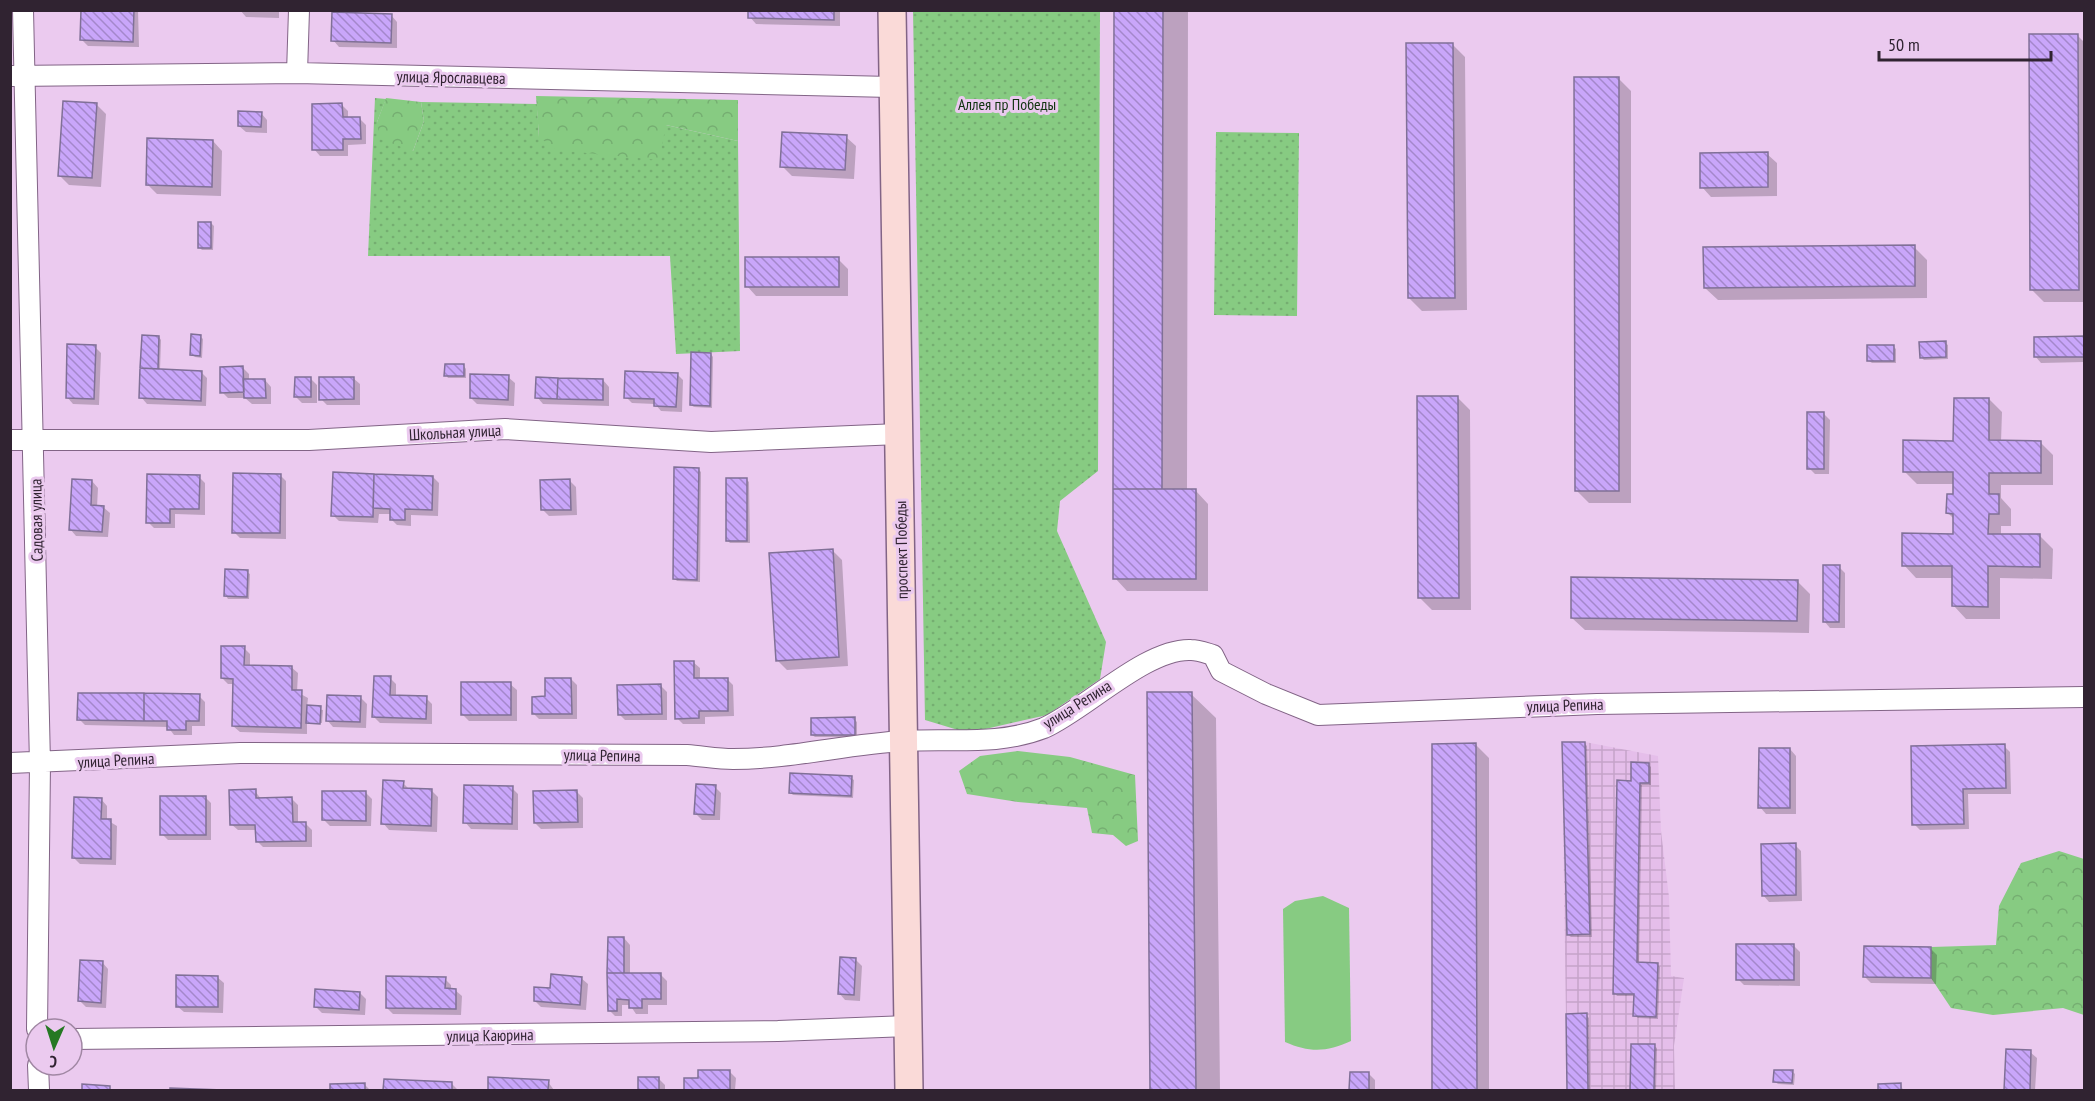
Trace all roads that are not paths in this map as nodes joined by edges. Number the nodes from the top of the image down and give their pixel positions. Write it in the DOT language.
graph roads {
  1 [pos="23,10"];
  2 [pos="299,10"];
  3 [pos="892,10"];
  4 [pos="297,73"];
  5 [pos="18,77"];
  6 [pos="891,87"];
  7 [pos="899,434"];
  8 [pos="10,440"];
  9 [pos="34,440"];
  10 [pos="2085,697"];
  11 [pos="905,741"];
  12 [pos="10,763"];
  13 [pos="40,764"];
  14 [pos="37,1017"];
  15 [pos="908,1026"];
  16 [pos="84,1040"];
  17 [pos="909,1090"];
  1 -- 5 [label="street, Садовая улица"];
  2 -- 4 [label="street"];
  3 -- 6 [label="street, проспект Победы"];
  4 -- 5 [label="street, улица Ярославцева"];
  4 -- 6 [label="street, улица Ярославцева"];
  5 -- 9 [label="street, Садовая улица"];
  6 -- 7 [label="street, проспект Победы"];
  7 -- 9 [label="street, Школьная улица"];
  7 -- 11 [label="street, проспект Победы"];
  8 -- 9 [label="street, Школьная улица"];
  9 -- 13 [label="street, Садовая улица"];
  10 -- 11 [label="street, улица Репина"];
  11 -- 13 [label="street, улица Репина"];
  11 -- 15 [label="street, проспект Победы"];
  12 -- 13 [label="street, улица Репина"];
  13 -- 14 [label="street, Садовая улица"];
  15 -- 16 [label="street, улица Каюрина"];
  15 -- 17 [label="street, проспект Победы"];
}
